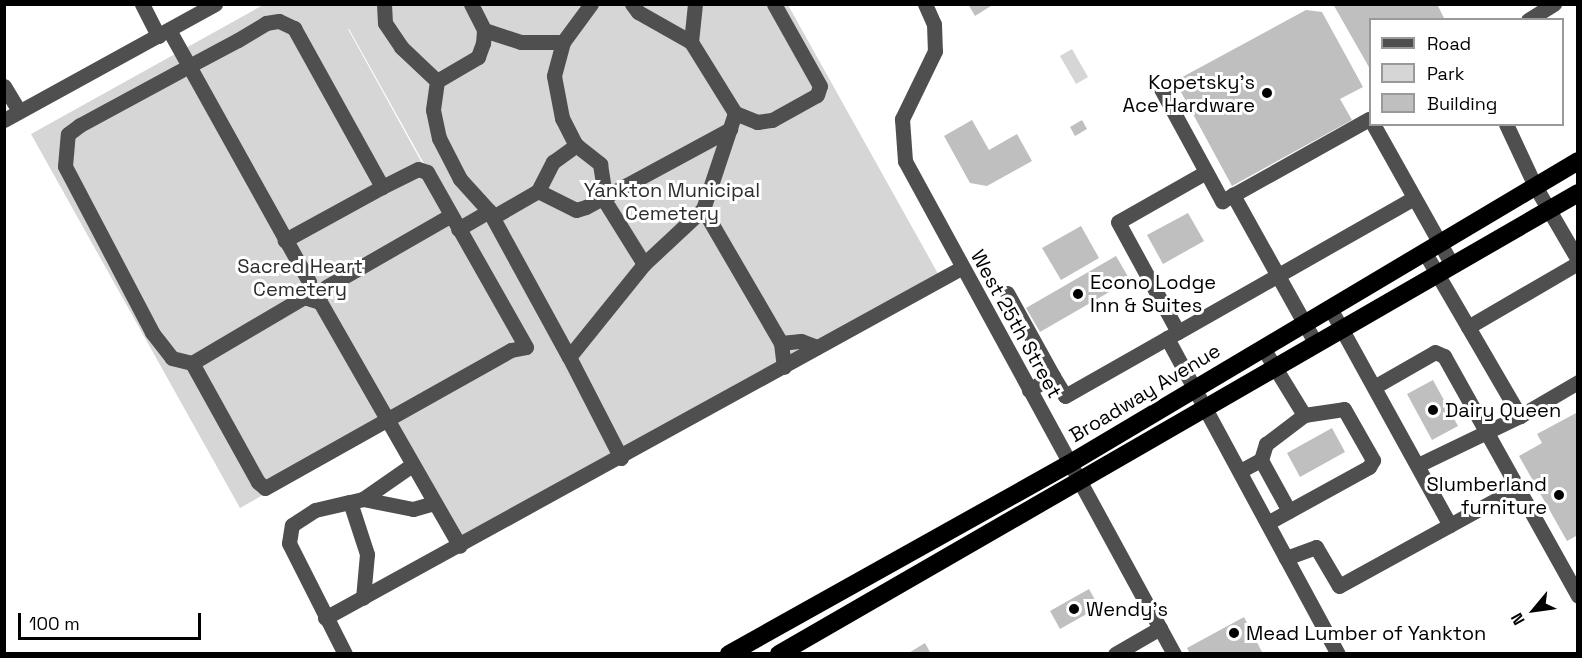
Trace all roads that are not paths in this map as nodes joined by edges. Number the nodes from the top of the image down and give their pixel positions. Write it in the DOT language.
graph roads {
  1 [pos="142,4"];
  2 [pos="215,4"];
  3 [pos="384,4"];
  4 [pos="471,4"];
  5 [pos="591,4"];
  6 [pos="632,4"];
  7 [pos="695,4"];
  8 [pos="774,4"];
  9 [pos="925,4"];
  10 [pos="1554,4"];
  11 [pos="1531,18"];
  12 [pos="484,30"];
  13 [pos="163,33"];
  14 [pos="563,42"];
  15 [pos="691,42"];
  16 [pos="189,66"];
  17 [pos="436,81"];
  18 [pos="4,86"];
  19 [pos="1161,89"];
  20 [pos="19,111"];
  21 [pos="735,113"];
  22 [pos="1369,119"];
  23 [pos="4,120"];
  24 [pos="1375,126"];
  25 [pos="1507,126"];
  26 [pos="730,129"];
  27 [pos="576,145"];
  28 [pos="1578,161"];
  29 [pos="1206,172"];
  30 [pos="1535,186"];
  31 [pos="382,187"];
  32 [pos="538,190"];
  33 [pos="1578,193"];
  34 [pos="606,195"];
  35 [pos="1233,195"];
  36 [pos="1414,198"];
  37 [pos="704,209"];
  38 [pos="1549,209"];
  39 [pos="491,214"];
  40 [pos="454,222"];
  41 [pos="285,240"];
  42 [pos="1432,248"];
  43 [pos="1578,262"];
  44 [pos="644,264"];
  45 [pos="962,268"];
  46 [pos="1445,269"];
  47 [pos="1277,275"];
  48 [pos="309,282"];
  49 [pos="326,287"];
  50 [pos="1007,293"];
  51 [pos="304,297"];
  52 [pos="320,302"];
  53 [pos="1330,309"];
  54 [pos="1305,324"];
  55 [pos="1468,327"];
  56 [pos="1343,328"];
  57 [pos="1173,335"];
  58 [pos="782,343"];
  59 [pos="1316,344"];
  60 [pos="817,348"];
  61 [pos="1263,348"];
  62 [pos="569,357"];
  63 [pos="192,363"];
  64 [pos="784,367"];
  65 [pos="1276,367"];
  66 [pos="1053,376"];
  67 [pos="1578,382"];
  68 [pos="1374,387"];
  69 [pos="1195,389"];
  70 [pos="1029,390"];
  71 [pos="1206,407"];
  72 [pos="1304,415"];
  73 [pos="1520,416"];
  74 [pos="386,420"];
  75 [pos="1484,430"];
  76 [pos="621,458"];
  77 [pos="1261,460"];
  78 [pos="1069,464"];
  79 [pos="412,465"];
  80 [pos="1418,465"];
  81 [pos="1240,471"];
  82 [pos="1079,481"];
  83 [pos="1517,488"];
  84 [pos="356,501"];
  85 [pos="434,503"];
  86 [pos="1288,511"];
  87 [pos="1267,523"];
  88 [pos="1450,525"];
  89 [pos="460,546"];
  90 [pos="1286,558"];
  91 [pos="1578,596"];
  92 [pos="363,598"];
  93 [pos="325,618"];
  94 [pos="1160,628"];
  95 [pos="345,654"];
  96 [pos="729,654"];
  97 [pos="779,654"];
  98 [pos="1115,654"];
  99 [pos="1174,654"];
  100 [pos="1338,654"];
  1 -- 13 [label="street"];
  2 -- 13 [label="street"];
  3 -- 17 [label="street"];
  4 -- 12 [label="street"];
  5 -- 14 [label="street"];
  6 -- 15 [label="street"];
  7 -- 15 [label="street"];
  8 -- 21 [label="street"];
  9 -- 45 [label="street, West 25th Street"];
  10 -- 11 [label="street"];
  12 -- 14 [label="street"];
  12 -- 17 [label="street"];
  13 -- 16 [label="street"];
  13 -- 20 [label="street"];
  14 -- 27 [label="street"];
  15 -- 21 [label="street"];
  16 -- 31 [label="street"];
  16 -- 41 [label="street"];
  16 -- 63 [label="street"];
  17 -- 39 [label="street"];
  18 -- 20 [label="street"];
  19 -- 29 [label="street"];
  20 -- 23 [label="street"];
  21 -- 26 [label="street"];
  22 -- 35 [label="street"];
  24 -- 36 [label="street"];
  25 -- 30 [label="street"];
  26 -- 34 [label="street"];
  26 -- 37 [label="street"];
  27 -- 32 [label="street"];
  27 -- 34 [label="street"];
  28 -- 30 [label="highway, Broadway Avenue"];
  29 -- 35 [label="street"];
  29 -- 57 [label="street"];
  30 -- 38 [label="street"];
  30 -- 42 [label="highway, Broadway Avenue"];
  31 -- 40 [label="street"];
  31 -- 41 [label="street"];
  32 -- 34 [label="street"];
  32 -- 39 [label="street"];
  33 -- 38 [label="highway"];
  34 -- 44 [label="street"];
  35 -- 47 [label="street"];
  36 -- 42 [label="street"];
  36 -- 47 [label="street"];
  37 -- 44 [label="street"];
  37 -- 58 [label="street"];
  38 -- 43 [label="street"];
  38 -- 46 [label="highway"];
  39 -- 40 [label="street"];
  39 -- 62 [label="street"];
  40 -- 49 [label="street"];
  40 -- 74 [label="street"];
  41 -- 48 [label="street"];
  42 -- 46 [label="street"];
  42 -- 53 [label="highway, Broadway Avenue"];
  43 -- 55 [label="street"];
  44 -- 62 [label="street"];
  45 -- 60 [label="street"];
  45 -- 70 [label="street, West 25th Street"];
  46 -- 55 [label="street"];
  46 -- 56 [label="highway"];
  47 -- 54 [label="street"];
  47 -- 57 [label="street"];
  48 -- 49 [label="street"];
  48 -- 51 [label="street"];
  49 -- 52 [label="street"];
  50 -- 66 [label="street"];
  51 -- 52 [label="street"];
  51 -- 63 [label="street"];
  52 -- 74 [label="street"];
  53 -- 54 [label="highway, Broadway Avenue"];
  53 -- 56 [label="street"];
  54 -- 59 [label="street"];
  54 -- 61 [label="highway, Broadway Avenue"];
  55 -- 73 [label="street"];
  56 -- 59 [label="highway"];
  56 -- 68 [label="street"];
  57 -- 66 [label="street"];
  57 -- 69 [label="street"];
  58 -- 60 [label="street"];
  58 -- 64 [label="street"];
  59 -- 65 [label="highway"];
  60 -- 64 [label="street"];
  61 -- 65 [label="street"];
  61 -- 69 [label="highway, Broadway Avenue"];
  62 -- 76 [label="street"];
  63 -- 74 [label="street"];
  64 -- 76 [label="street"];
  65 -- 71 [label="highway"];
  65 -- 72 [label="street"];
  66 -- 70 [label="street"];
  67 -- 73 [label="street"];
  68 -- 75 [label="street"];
  68 -- 80 [label="street"];
  69 -- 71 [label="street"];
  69 -- 78 [label="highway, Broadway Avenue"];
  70 -- 78 [label="street, West 25th Street"];
  71 -- 81 [label="street"];
  71 -- 82 [label="highway"];
  72 -- 77 [label="street"];
  72 -- 86 [label="street"];
  73 -- 75 [label="street"];
  74 -- 79 [label="street"];
  75 -- 80 [label="street"];
  75 -- 83 [label="street"];
  76 -- 89 [label="street"];
  77 -- 81 [label="street"];
  77 -- 86 [label="street"];
  78 -- 82 [label="street, West 25th Street"];
  78 -- 96 [label="highway, Broadway Avenue"];
  79 -- 84 [label="street"];
  79 -- 85 [label="street"];
  80 -- 88 [label="street"];
  81 -- 87 [label="street"];
  82 -- 94 [label="street, West 25th Street"];
  82 -- 97 [label="highway"];
  83 -- 88 [label="street"];
  83 -- 91 [label="street"];
  84 -- 85 [label="street"];
  84 -- 92 [label="street"];
  84 -- 93 [label="street"];
  85 -- 89 [label="street"];
  86 -- 87 [label="street"];
  87 -- 90 [label="street"];
  88 -- 90 [label="street"];
  89 -- 92 [label="street"];
  90 -- 100 [label="street"];
  92 -- 93 [label="street"];
  93 -- 95 [label="street"];
  94 -- 98 [label="street"];
  94 -- 99 [label="street, West 25th Street"];
}
